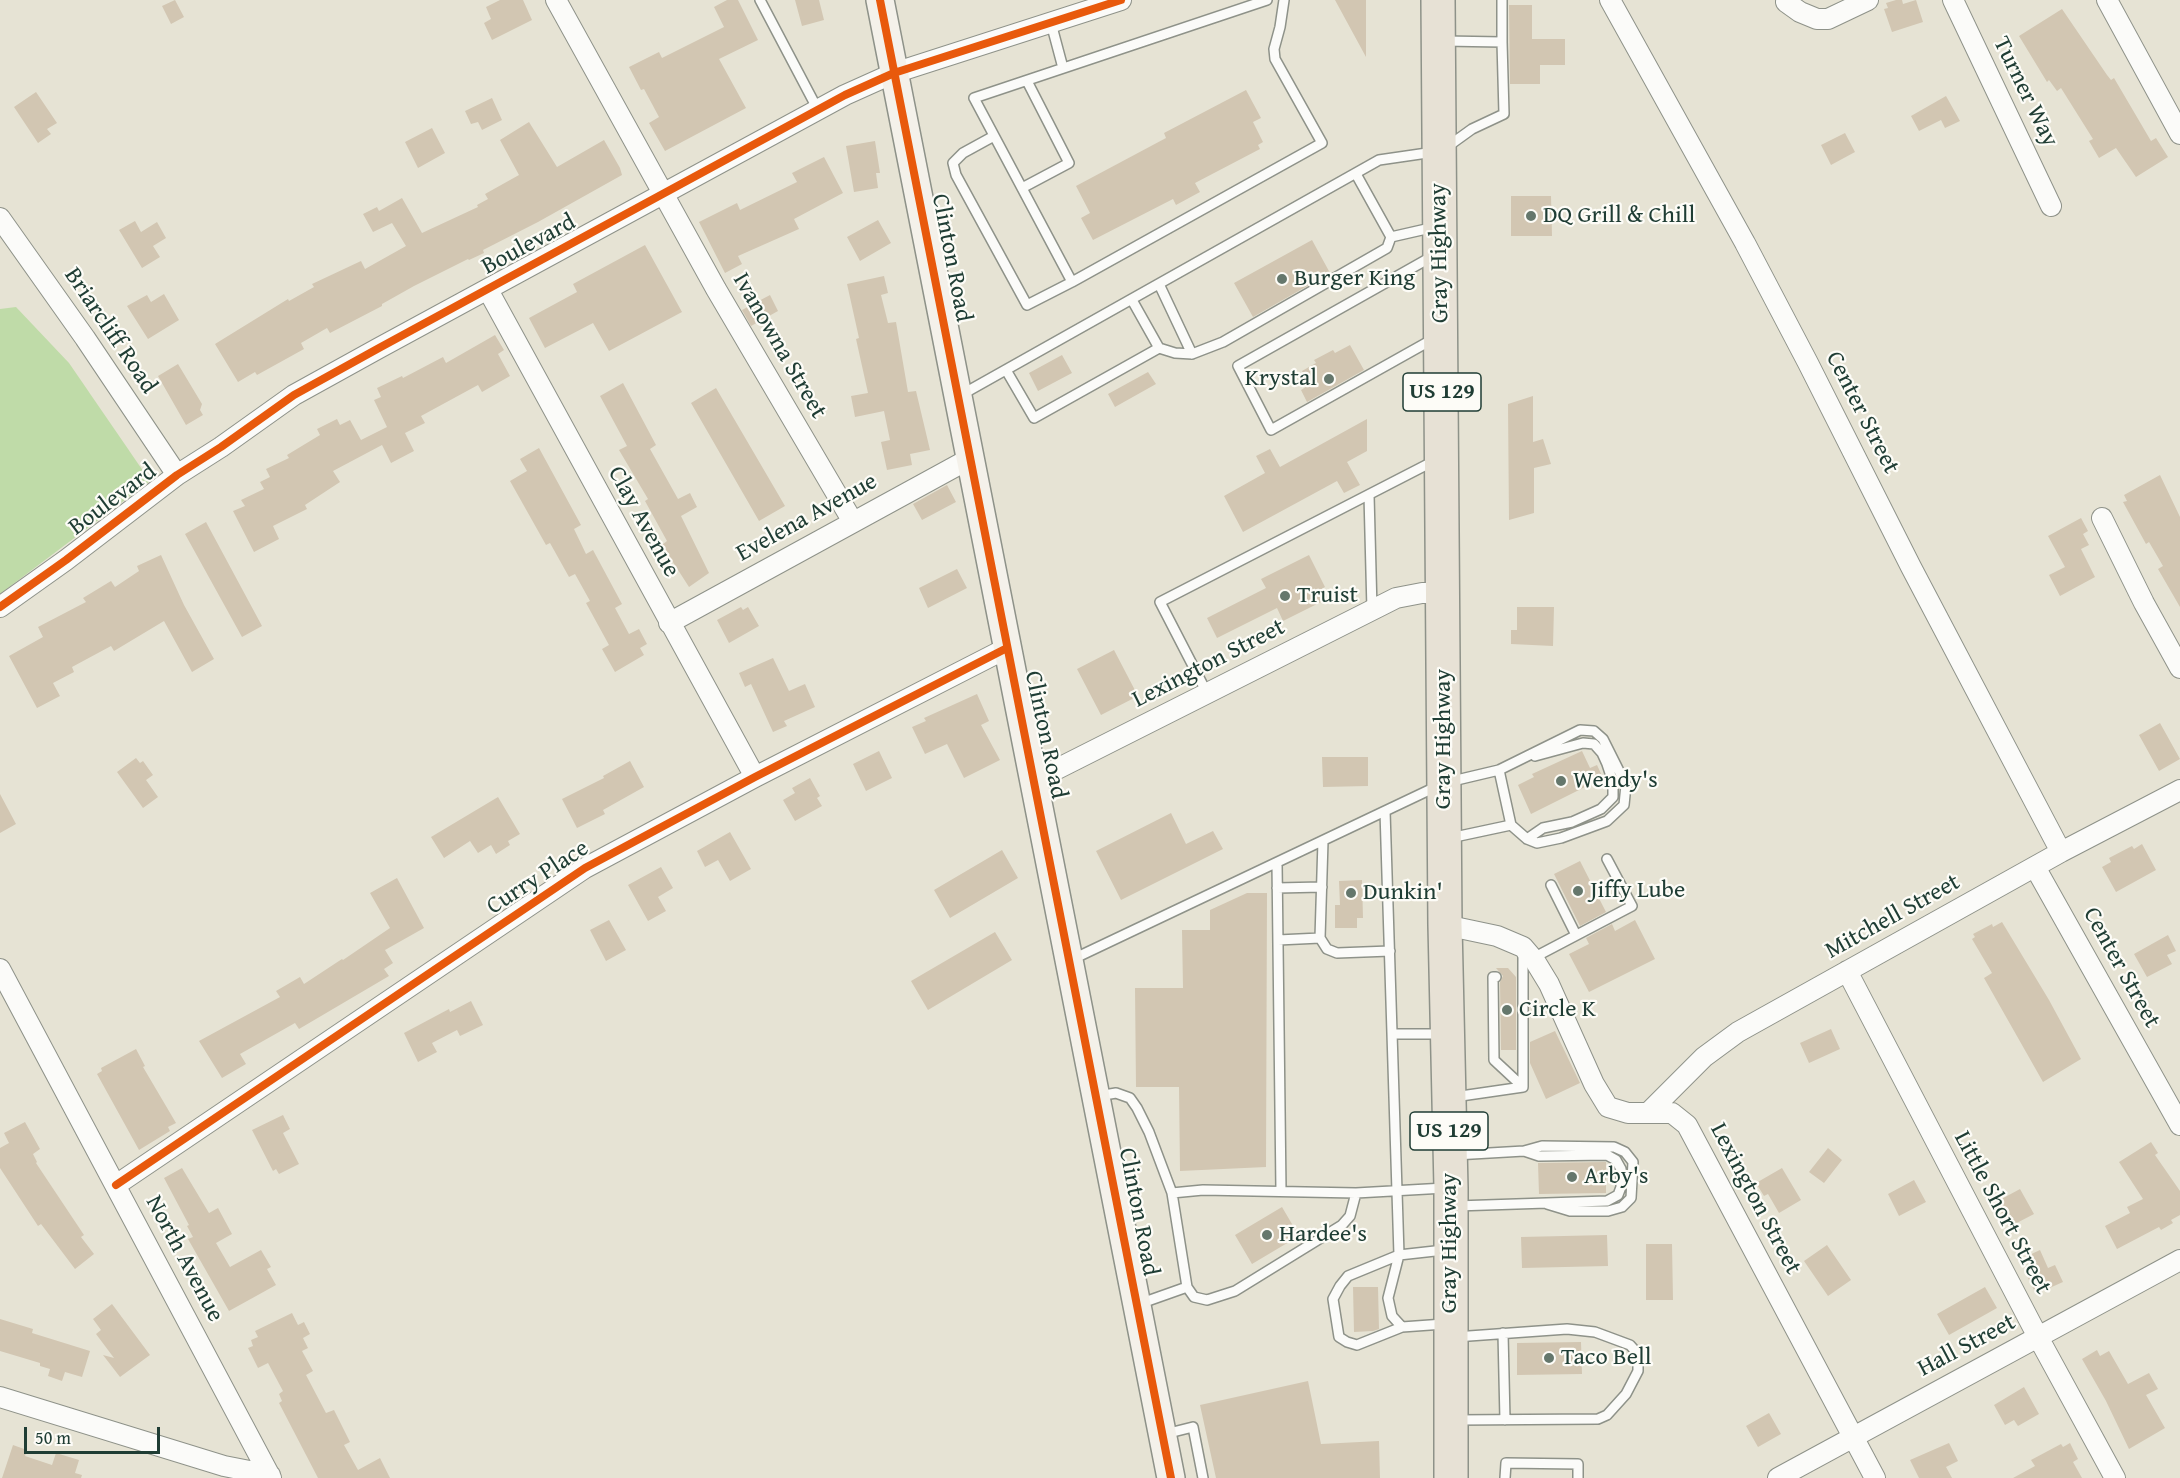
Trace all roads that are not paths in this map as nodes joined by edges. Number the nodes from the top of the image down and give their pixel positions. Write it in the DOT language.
graph roads {
  1 [pos="556,0"];
  2 [pos="760,0"];
  3 [pos="880,0"];
  4 [pos="1121,0"];
  5 [pos="1267,0"];
  6 [pos="1284,0"];
  7 [pos="1438,0"];
  8 [pos="1502,0"];
  9 [pos="1610,0"];
  10 [pos="1868,0"];
  11 [pos="1953,0"];
  12 [pos="2107,0"];
  13 [pos="1786,2"];
  14 [pos="1051,23"];
  15 [pos="1438,41"];
  16 [pos="1502,42"];
  17 [pos="1063,68"];
  18 [pos="894,73"];
  19 [pos="1027,81"];
  20 [pos="818,110"];
  21 [pos="2180,134"];
  22 [pos="994,136"];
  23 [pos="1440,152"];
  24 [pos="1356,174"];
  25 [pos="1022,188"];
  26 [pos="663,195"];
  27 [pos="2051,206"];
  28 [pos="0,218"];
  29 [pos="1391,237"];
  30 [pos="1440,239"];
  31 [pos="1072,282"];
  32 [pos="1159,284"];
  33 [pos="488,290"];
  34 [pos="1132,300"];
  35 [pos="1441,334"];
  36 [pos="1159,348"];
  37 [pos="1192,354"];
  38 [pos="1006,370"];
  39 [pos="958,397"];
  40 [pos="1442,457"];
  41 [pos="969,459"];
  42 [pos="177,475"];
  43 [pos="1369,495"];
  44 [pos="2102,518"];
  45 [pos="853,522"];
  46 [pos="1444,593"];
  47 [pos="0,607"];
  48 [pos="1372,610"];
  49 [pos="669,622"];
  50 [pos="1007,648"];
  51 [pos="2180,668"];
  52 [pos="1207,693"];
  53 [pos="1522,759"];
  54 [pos="1499,770"];
  55 [pos="755,777"];
  56 [pos="1034,777"];
  57 [pos="1444,783"];
  58 [pos="2180,790"];
  59 [pos="1385,811"];
  60 [pos="1511,825"];
  61 [pos="1444,839"];
  62 [pos="1527,839"];
  63 [pos="1323,841"];
  64 [pos="2061,852"];
  65 [pos="1607,859"];
  66 [pos="1277,862"];
  67 [pos="2035,867"];
  68 [pos="1551,885"];
  69 [pos="1322,887"];
  70 [pos="1277,888"];
  71 [pos="1445,925"];
  72 [pos="1576,935"];
  73 [pos="1320,938"];
  74 [pos="1278,940"];
  75 [pos="1390,951"];
  76 [pos="1528,952"];
  77 [pos="1069,961"];
  78 [pos="0,969"];
  79 [pos="1847,971"];
  80 [pos="1496,977"];
  81 [pos="1392,1034"];
  82 [pos="1447,1034"];
  83 [pos="1523,1088"];
  84 [pos="1096,1096"];
  85 [pos="1449,1098"];
  86 [pos="1647,1113"];
  87 [pos="2180,1125"];
  88 [pos="1524,1151"];
  89 [pos="1450,1155"];
  90 [pos="116,1185"];
  91 [pos="1281,1191"];
  92 [pos="1396,1191"];
  93 [pos="1172,1193"];
  94 [pos="1356,1193"];
  95 [pos="1451,1197"];
  96 [pos="1548,1204"];
  97 [pos="1451,1249"];
  98 [pos="1399,1255"];
  99 [pos="2180,1260"];
  100 [pos="1187,1287"];
  101 [pos="1136,1305"];
  102 [pos="1402,1327"];
  103 [pos="1451,1330"];
  104 [pos="1503,1333"];
  105 [pos="2038,1337"];
  106 [pos="0,1397"];
  107 [pos="1451,1420"];
  108 [pos="1505,1420"];
  109 [pos="1162,1435"];
  110 [pos="1853,1437"];
  111 [pos="271,1477"];
  112 [pos="1171,1478"];
  113 [pos="1203,1478"];
  114 [pos="1451,1478"];
  115 [pos="1505,1478"];
  116 [pos="1578,1478"];
  117 [pos="1778,1478"];
  118 [pos="1875,1478"];
  119 [pos="2115,1478"];
  1 -- 26 [label="street, Ivanowna Street"];
  2 -- 20 [label="lane"];
  3 -- 18 [label="street, Clinton Road"];
  4 -- 14 [label="street, Boulevard"];
  5 -- 17 [label="lane"];
  6 -- 31 [label="lane"];
  7 -- 15 [label="highway, Gray Highway / US 129"];
  8 -- 16 [label="lane"];
  9 -- 64 [label="street, Center Street"];
  10 -- 13 [label="street"];
  11 -- 27 [label="street, Turner Way"];
  12 -- 21 [label="street"];
  14 -- 17 [label="lane"];
  14 -- 18 [label="street, Boulevard"];
  15 -- 16 [label="lane"];
  15 -- 23 [label="highway, Gray Highway / US 129"];
  16 -- 23 [label="lane"];
  17 -- 19 [label="lane"];
  18 -- 20 [label="street, Boulevard"];
  18 -- 39 [label="street, Clinton Road"];
  19 -- 22 [label="lane"];
  19 -- 25 [label="lane"];
  20 -- 26 [label="street, Boulevard"];
  22 -- 25 [label="lane"];
  22 -- 31 [label="lane"];
  23 -- 24 [label="lane"];
  23 -- 30 [label="highway, Gray Highway / US 129"];
  24 -- 29 [label="lane"];
  24 -- 32 [label="lane"];
  25 -- 31 [label="lane"];
  26 -- 33 [label="street, Boulevard"];
  26 -- 45 [label="street, Ivanowna Street"];
  28 -- 42 [label="street, Briarcliff Road"];
  29 -- 30 [label="lane"];
  29 -- 37 [label="lane"];
  30 -- 35 [label="highway, Gray Highway / US 129"];
  30 -- 35 [label="lane"];
  32 -- 34 [label="lane"];
  32 -- 37 [label="lane"];
  33 -- 42 [label="street, Boulevard"];
  33 -- 49 [label="street, Clay Avenue"];
  34 -- 36 [label="lane"];
  34 -- 38 [label="lane"];
  35 -- 40 [label="highway, Gray Highway / US 129"];
  36 -- 37 [label="lane"];
  36 -- 38 [label="lane"];
  38 -- 39 [label="lane"];
  39 -- 41 [label="street, Clinton Road"];
  40 -- 43 [label="lane"];
  40 -- 46 [label="highway, Gray Highway / US 129"];
  41 -- 45 [label="street, Evelena Avenue"];
  41 -- 50 [label="street, Clinton Road"];
  42 -- 47 [label="street, Boulevard"];
  43 -- 48 [label="lane"];
  43 -- 52 [label="lane"];
  44 -- 51 [label="street"];
  45 -- 49 [label="street, Evelena Avenue"];
  46 -- 48 [label="street, Lexington Street"];
  46 -- 57 [label="highway, Gray Highway / US 129"];
  48 -- 52 [label="street, Lexington Street"];
  49 -- 55 [label="street, Clay Avenue"];
  50 -- 55 [label="street, Curry Place"];
  50 -- 56 [label="street, Clinton Road"];
  52 -- 56 [label="street, Lexington Street"];
  53 -- 54 [label="lane"];
  53 -- 62 [label="lane"];
  53 -- 62 [label="lane"];
  54 -- 57 [label="lane"];
  54 -- 60 [label="lane"];
  55 -- 90 [label="street, Curry Place"];
  56 -- 77 [label="street, Clinton Road"];
  57 -- 59 [label="lane"];
  57 -- 61 [label="highway, Gray Highway / US 129"];
  58 -- 64 [label="street, Mitchell Street"];
  59 -- 63 [label="lane"];
  59 -- 75 [label="lane"];
  60 -- 61 [label="lane"];
  60 -- 62 [label="lane"];
  61 -- 71 [label="highway, Gray Highway / US 129"];
  63 -- 66 [label="lane"];
  63 -- 69 [label="lane"];
  64 -- 67 [label="street, Mitchell Street"];
  65 -- 72 [label="lane"];
  66 -- 70 [label="lane"];
  66 -- 77 [label="lane"];
  67 -- 79 [label="street, Mitchell Street"];
  67 -- 87 [label="street, Center Street"];
  68 -- 72 [label="lane"];
  69 -- 70 [label="lane"];
  69 -- 73 [label="lane"];
  70 -- 74 [label="lane"];
  71 -- 76 [label="street"];
  71 -- 82 [label="highway, Gray Highway / US 129"];
  72 -- 76 [label="lane"];
  73 -- 74 [label="lane"];
  73 -- 75 [label="lane"];
  74 -- 91 [label="lane"];
  75 -- 81 [label="lane"];
  76 -- 83 [label="lane"];
  76 -- 86 [label="street, Lexington Street"];
  77 -- 84 [label="street, Clinton Road"];
  78 -- 90 [label="street, North Avenue"];
  79 -- 86 [label="street, Mitchell Street"];
  79 -- 105 [label="street, Little Short Street"];
  80 -- 83 [label="lane"];
  81 -- 82 [label="lane"];
  81 -- 92 [label="lane"];
  82 -- 85 [label="highway, Gray Highway / US 129"];
  83 -- 85 [label="lane"];
  84 -- 93 [label="lane"];
  84 -- 101 [label="street, Clinton Road"];
  85 -- 89 [label="highway, Gray Highway / US 129"];
  86 -- 110 [label="street, Lexington Street"];
  88 -- 89 [label="lane"];
  88 -- 96 [label="lane"];
  88 -- 96 [label="lane"];
  89 -- 95 [label="highway, Gray Highway / US 129"];
  90 -- 111 [label="street, North Avenue"];
  91 -- 93 [label="lane"];
  91 -- 94 [label="lane"];
  92 -- 94 [label="lane"];
  92 -- 95 [label="lane"];
  92 -- 98 [label="lane"];
  93 -- 100 [label="lane"];
  94 -- 100 [label="lane"];
  95 -- 96 [label="lane"];
  95 -- 97 [label="highway, Gray Highway / US 129"];
  97 -- 98 [label="lane"];
  97 -- 103 [label="highway, Gray Highway / US 129"];
  98 -- 102 [label="lane"];
  98 -- 102 [label="lane"];
  99 -- 105 [label="street, Hall Street"];
  100 -- 101 [label="lane"];
  101 -- 109 [label="street, Clinton Road"];
  102 -- 103 [label="lane"];
  103 -- 104 [label="lane"];
  103 -- 107 [label="highway, Gray Highway / US 129"];
  104 -- 108 [label="lane"];
  104 -- 108 [label="lane"];
  105 -- 110 [label="street, Hall Street"];
  105 -- 119 [label="street, Little Short Street"];
  106 -- 111 [label="street"];
  107 -- 108 [label="lane"];
  107 -- 114 [label="highway, Gray Highway / US 129"];
  109 -- 112 [label="street, Clinton Road"];
  109 -- 113 [label="lane"];
  110 -- 117 [label="street, Hall Street"];
  110 -- 118 [label="street, Lexington Street"];
  115 -- 116 [label="lane"];
}
